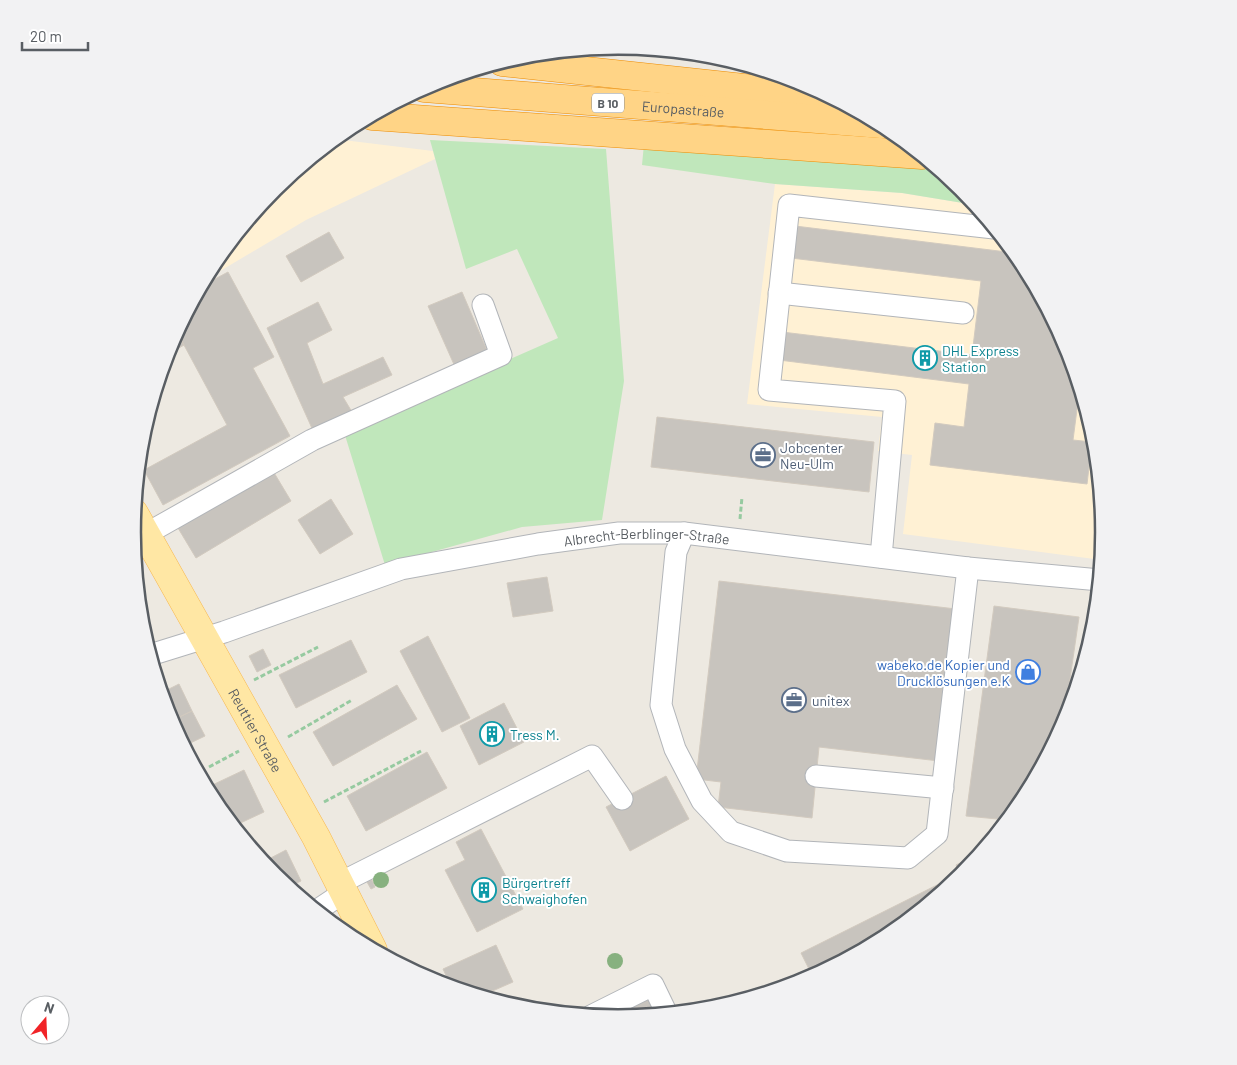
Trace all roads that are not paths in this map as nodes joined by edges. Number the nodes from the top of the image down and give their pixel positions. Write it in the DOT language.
graph roads {
  1 [pos="524,64"];
  2 [pos="440,89"];
  3 [pos="810,95"];
  4 [pos="384,117"];
  5 [pos="793,119"];
  6 [pos="864,123"];
  7 [pos="886,137"];
  8 [pos="909,154"];
  9 [pos="985,227"];
  10 [pos="779,293"];
  11 [pos="483,305"];
  12 [pos="963,313"];
  13 [pos="141,522"];
  14 [pos="141,525"];
  15 [pos="619,533"];
  16 [pos="684,533"];
  17 [pos="613,553"];
  18 [pos="881,557"];
  19 [pos="968,568"];
  20 [pos="1094,579"];
  21 [pos="205,638"];
  22 [pos="156,653"];
  23 [pos="816,776"];
  24 [pos="943,788"];
  25 [pos="622,798"];
  26 [pos="340,888"];
  27 [pos="321,905"];
  28 [pos="367,938"];
  29 [pos="664,1008"];
  30 [pos="604,1010"];
  1 -- 3 [label="highway"];
  2 -- 5 [label="highway, Europastraße / B 10"];
  4 -- 8 [label="highway"];
  5 -- 6 [label="highway, Europastraße / B 10"];
  5 -- 7 [label="highway, Europastraße / B 10"];
  9 -- 10 [label="street"];
  10 -- 12 [label="street"];
  10 -- 18 [label="street"];
  11 -- 13 [label="street"];
  14 -- 21 [label="main road, Reuttier Straße"];
  15 -- 16 [label="street, Albrecht-Berblinger-Straße"];
  15 -- 17 [label="street"];
  15 -- 21 [label="street, Albrecht-Berblinger-Straße"];
  16 -- 18 [label="street, Albrecht-Berblinger-Straße"];
  16 -- 24 [label="street"];
  18 -- 19 [label="street, Albrecht-Berblinger-Straße"];
  19 -- 20 [label="street, Albrecht-Berblinger-Straße"];
  19 -- 24 [label="street"];
  21 -- 22 [label="street, Albrecht-Berblinger-Straße"];
  21 -- 26 [label="main road, Reuttier Straße"];
  23 -- 24 [label="street"];
  25 -- 26 [label="street"];
  26 -- 27 [label="street"];
  26 -- 28 [label="main road, Reuttier Straße"];
  29 -- 30 [label="street"];
}
